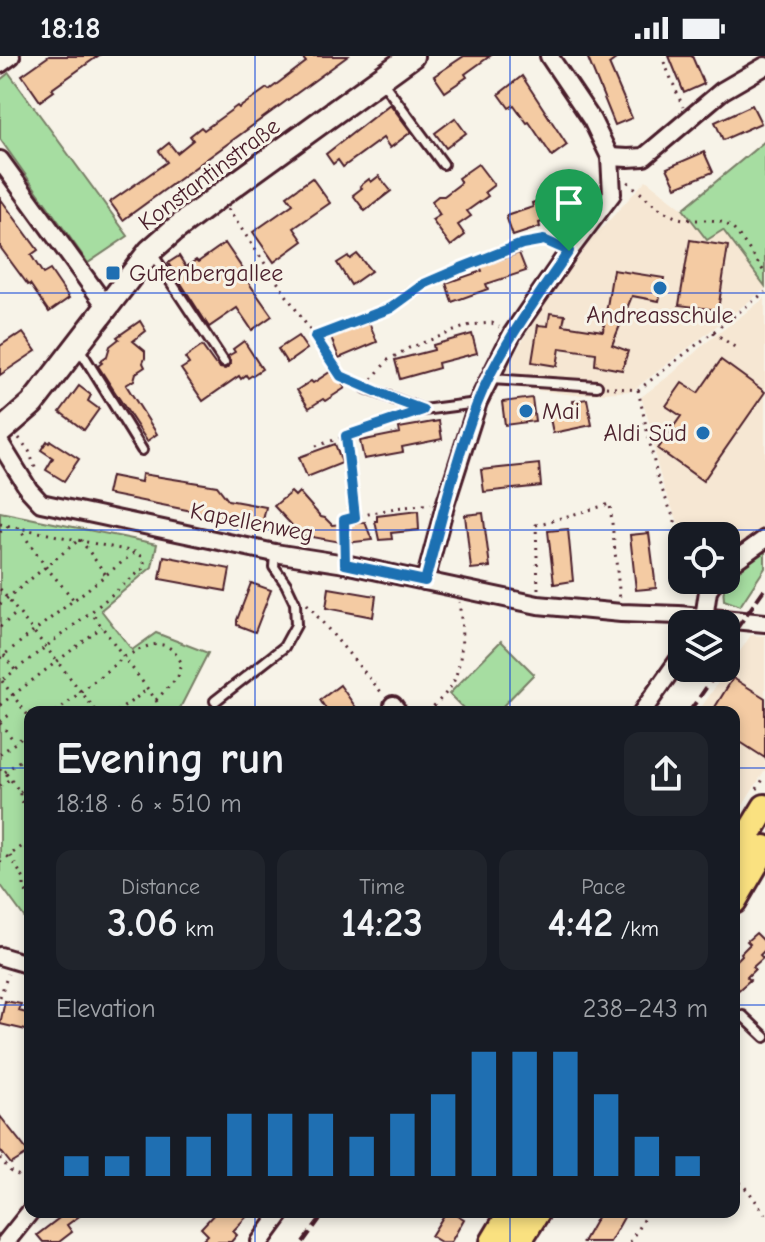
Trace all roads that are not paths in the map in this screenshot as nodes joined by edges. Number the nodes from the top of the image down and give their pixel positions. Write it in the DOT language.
graph roads {
  1 [pos="11,56"];
  2 [pos="412,56"];
  3 [pos="549,56"];
  4 [pos="0,64"];
  5 [pos="765,66"];
  6 [pos="380,79"];
  7 [pos="610,157"];
  8 [pos="0,160"];
  9 [pos="443,164"];
  10 [pos="150,251"];
  11 [pos="106,306"];
  12 [pos="76,344"];
  13 [pos="224,362"];
  14 [pos="490,379"];
  15 [pos="597,386"];
  16 [pos="366,388"];
  17 [pos="478,402"];
  18 [pos="0,432"];
  19 [pos="0,443"];
  20 [pos="142,450"];
  21 [pos="765,539"];
  22 [pos="275,553"];
  23 [pos="740,557"];
  24 [pos="425,581"];
  25 [pos="668,618"];
  26 [pos="740,622"];
  27 [pos="765,623"];
  28 [pos="668,675"];
  29 [pos="215,701"];
  30 [pos="646,706"];
  31 [pos="765,807"];
  32 [pos="765,848"];
  33 [pos="741,868"];
  34 [pos="743,1016"];
  35 [pos="765,1037"];
  36 [pos="25,1218"];
  37 [pos="278,1218"];
  38 [pos="507,1218"];
  39 [pos="533,1218"];
  40 [pos="6,1242"];
  41 [pos="260,1242"];
  42 [pos="493,1242"];
  43 [pos="518,1242"];
  1 -- 4 [label="street"];
  2 -- 6 [label="main road, Konstantinstraße"];
  3 -- 7 [label="street"];
  5 -- 7 [label="street"];
  6 -- 9 [label="lane"];
  6 -- 10 [label="main road, Konstantinstraße"];
  7 -- 14 [label="street"];
  8 -- 11 [label="street"];
  10 -- 11 [label="main road, Konstantinstraße"];
  10 -- 13 [label="lane"];
  11 -- 12 [label="main road, Konstantinstraße"];
  12 -- 18 [label="main road, Konstantinstraße"];
  12 -- 20 [label="lane"];
  14 -- 15 [label="lane"];
  14 -- 17 [label="street"];
  16 -- 17 [label="lane"];
  17 -- 24 [label="street"];
  19 -- 22 [label="street, Kapellenweg"];
  21 -- 23 [label="street"];
  22 -- 24 [label="street, Kapellenweg"];
  22 -- 29 [label="lane"];
  24 -- 25 [label="street, Kapellenweg"];
  26 -- 27 [label="street, Kapellenweg"];
  28 -- 30 [label="street"];
  31 -- 33 [label="main road"];
  32 -- 33 [label="main road"];
  34 -- 35 [label="lane"];
  36 -- 40 [label="street"];
  37 -- 41 [label="street"];
  38 -- 42 [label="main road"];
  39 -- 43 [label="main road"];
}
